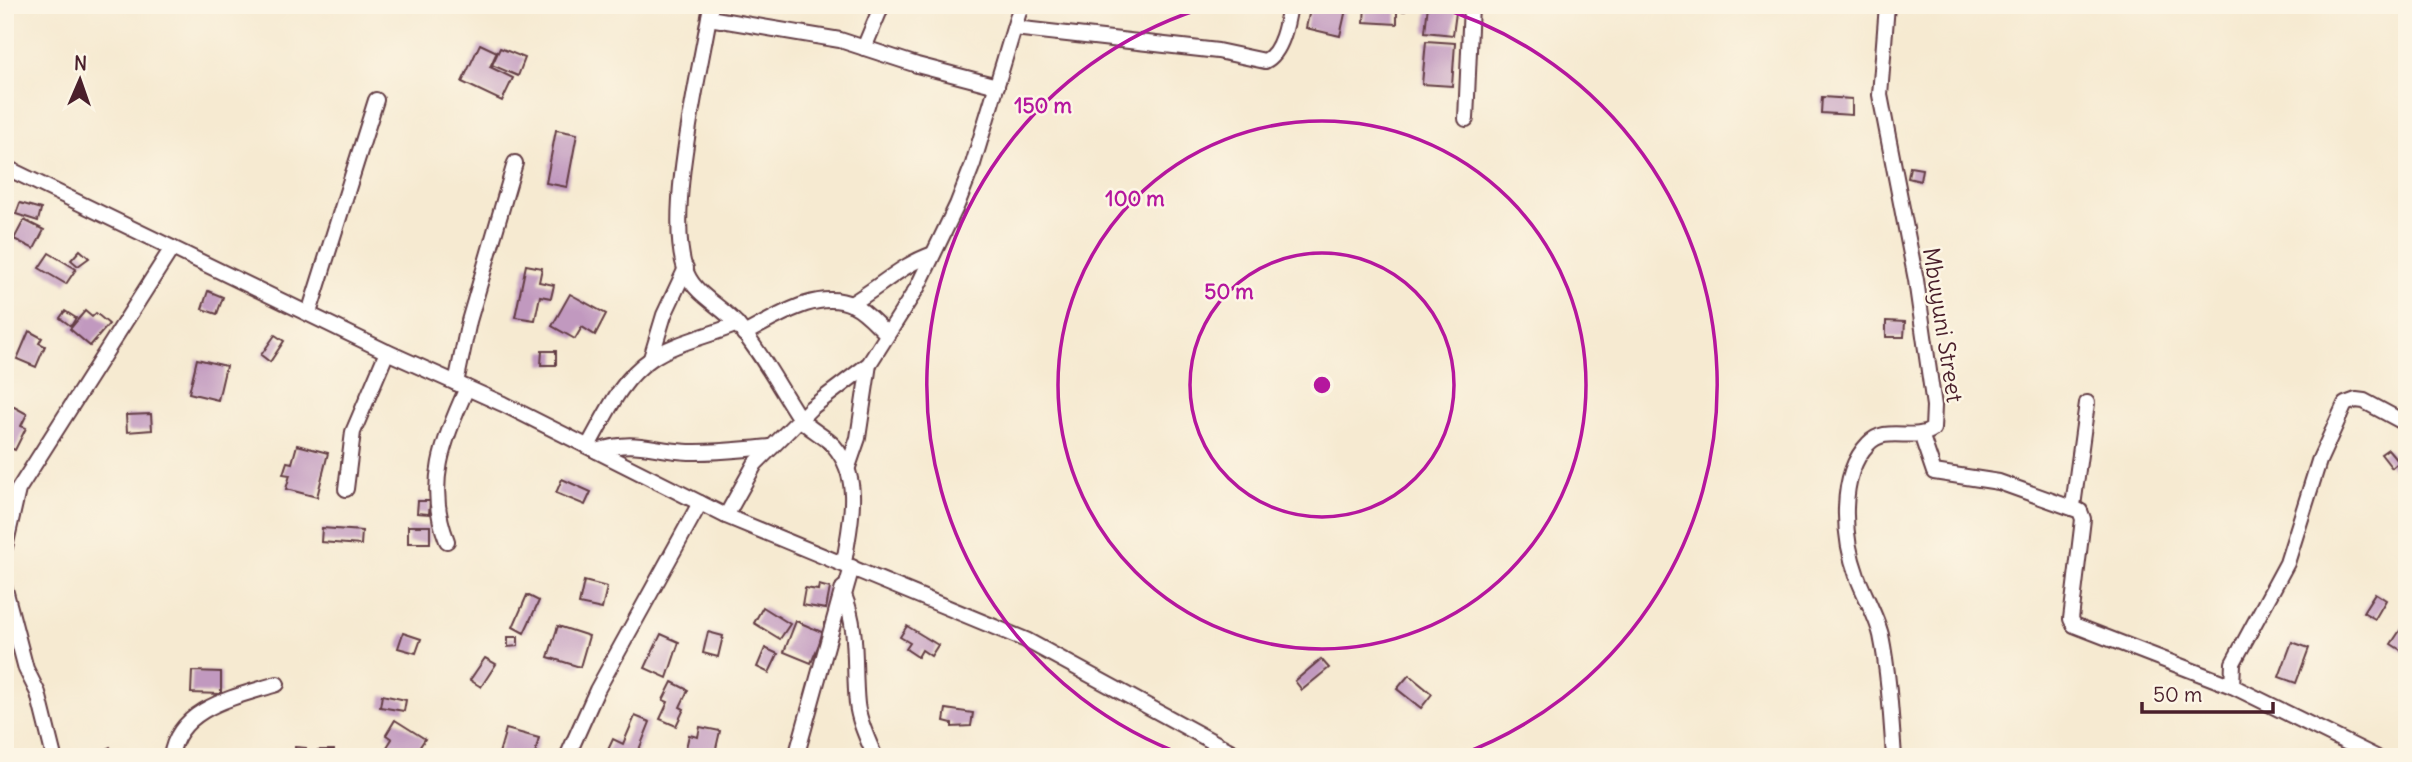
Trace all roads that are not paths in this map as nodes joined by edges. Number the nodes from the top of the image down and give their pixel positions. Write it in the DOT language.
graph roads {
  1 [pos="882,5"];
  2 [pos="1021,5"];
  3 [pos="1290,5"];
  4 [pos="1471,5"];
  5 [pos="1887,5"];
  6 [pos="710,12"];
  7 [pos="1014,28"];
  8 [pos="864,48"];
  9 [pos="997,86"];
  10 [pos="376,100"];
  11 [pos="1466,119"];
  12 [pos="515,163"];
  13 [pos="5,167"];
  14 [pos="172,248"];
  15 [pos="933,254"];
  16 [pos="686,268"];
  17 [pos="851,304"];
  18 [pos="309,313"];
  19 [pos="741,329"];
  20 [pos="887,334"];
  21 [pos="387,352"];
  22 [pos="652,358"];
  23 [pos="869,364"];
  24 [pos="462,386"];
  25 [pos="2087,402"];
  26 [pos="800,419"];
  27 [pos="2407,424"];
  28 [pos="1921,434"];
  29 [pos="772,447"];
  30 [pos="593,449"];
  31 [pos="848,467"];
  32 [pos="346,489"];
  33 [pos="700,503"];
  34 [pos="2073,506"];
  35 [pos="726,516"];
  36 [pos="447,541"];
  37 [pos="5,547"];
  38 [pos="848,565"];
  39 [pos="844,586"];
  40 [pos="5,589"];
  41 [pos="277,684"];
  42 [pos="2232,687"];
  43 [pos="54,757"];
  44 [pos="170,757"];
  45 [pos="567,757"];
  46 [pos="796,757"];
  47 [pos="875,757"];
  48 [pos="1241,757"];
  49 [pos="1894,757"];
  50 [pos="2376,757"];
  1 -- 8 [label="street"];
  2 -- 7 [label="street"];
  3 -- 7 [label="street"];
  4 -- 11 [label="street"];
  5 -- 28 [label="street, Mbuyuni Street"];
  6 -- 8 [label="street"];
  6 -- 16 [label="street"];
  7 -- 9 [label="street"];
  8 -- 9 [label="street"];
  9 -- 15 [label="street"];
  10 -- 18 [label="street"];
  12 -- 24 [label="street"];
  13 -- 14 [label="street"];
  14 -- 18 [label="street"];
  14 -- 37 [label="street"];
  15 -- 17 [label="street"];
  15 -- 20 [label="street"];
  16 -- 19 [label="street"];
  16 -- 22 [label="street"];
  17 -- 19 [label="street"];
  17 -- 20 [label="street"];
  18 -- 21 [label="street"];
  19 -- 22 [label="street"];
  19 -- 26 [label="street"];
  20 -- 23 [label="street"];
  21 -- 24 [label="street"];
  21 -- 32 [label="street"];
  22 -- 30 [label="street"];
  23 -- 26 [label="street"];
  23 -- 31 [label="street"];
  24 -- 30 [label="street"];
  24 -- 36 [label="street"];
  25 -- 34 [label="street"];
  26 -- 29 [label="street"];
  26 -- 31 [label="street"];
  27 -- 42 [label="street"];
  28 -- 34 [label="street"];
  28 -- 49 [label="street"];
  29 -- 30 [label="street"];
  29 -- 35 [label="street"];
  30 -- 33 [label="street"];
  31 -- 38 [label="street"];
  33 -- 35 [label="street"];
  33 -- 45 [label="street"];
  34 -- 42 [label="street"];
  35 -- 38 [label="street"];
  38 -- 39 [label="street"];
  38 -- 48 [label="street"];
  39 -- 46 [label="street"];
  39 -- 47 [label="street"];
  40 -- 43 [label="street"];
  41 -- 44 [label="street"];
  42 -- 50 [label="street"];
}
